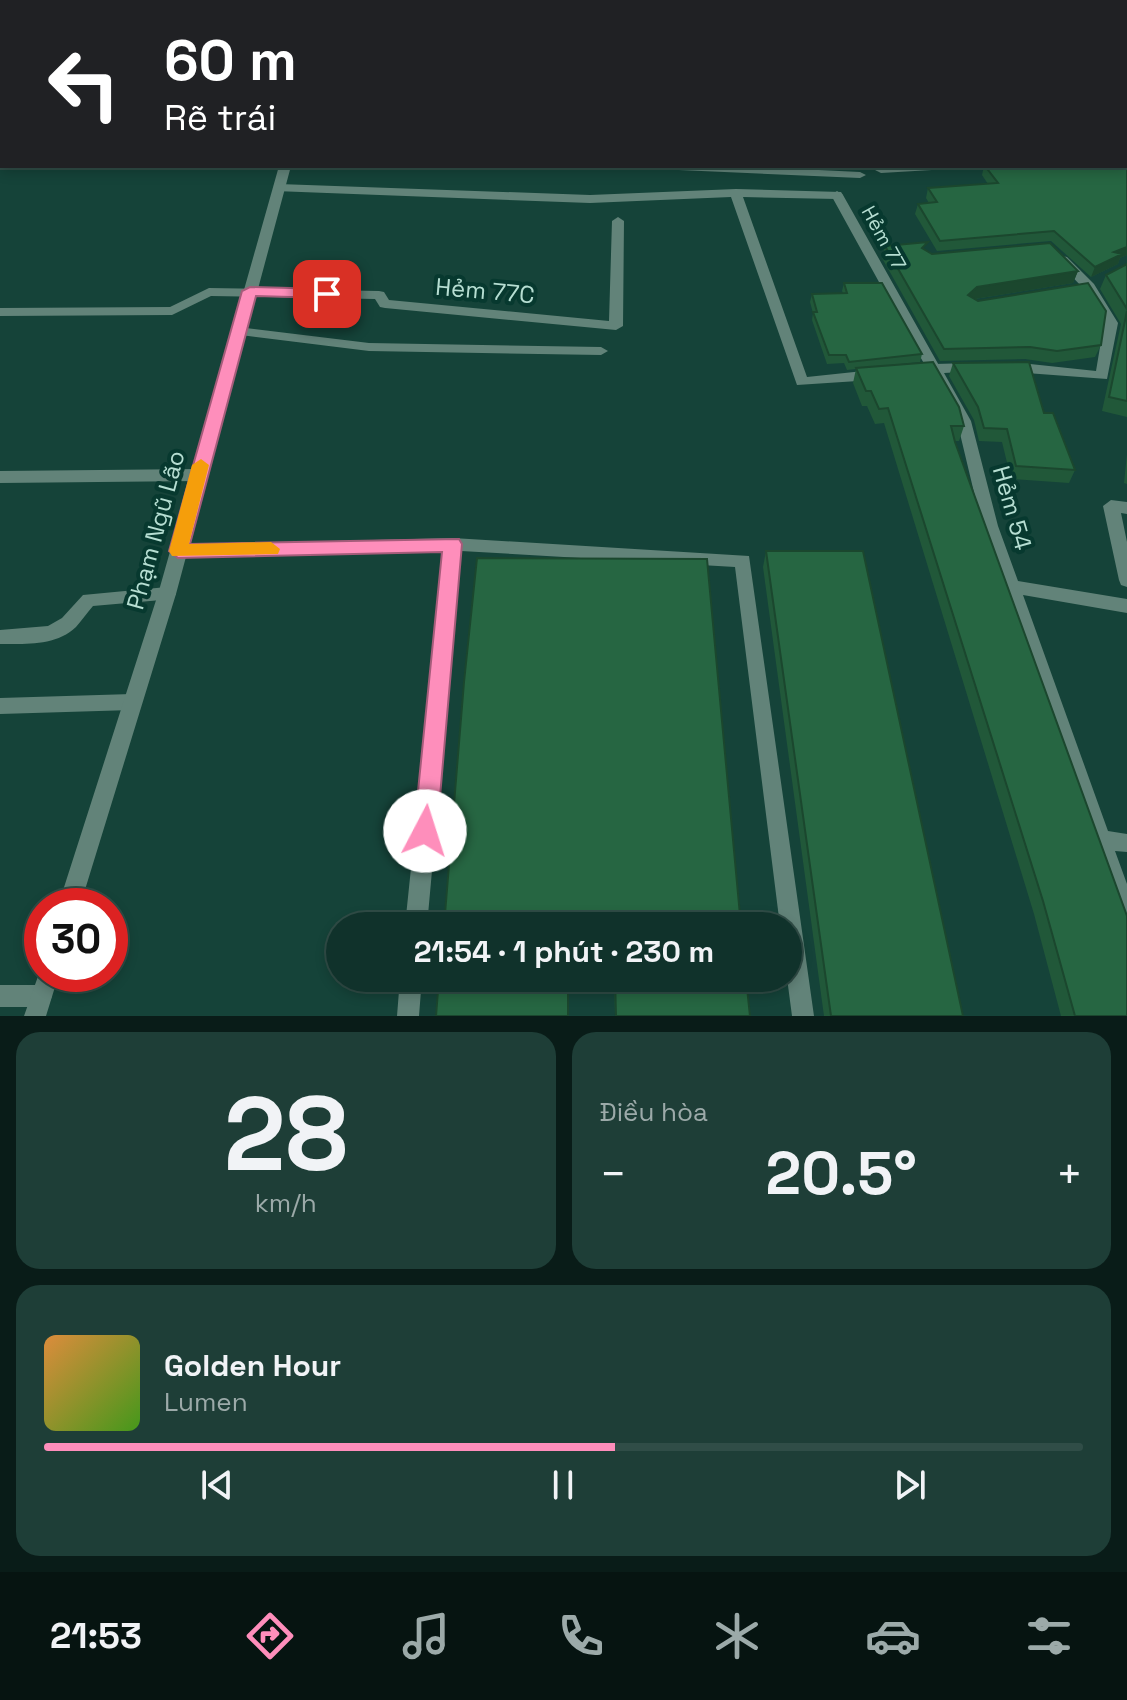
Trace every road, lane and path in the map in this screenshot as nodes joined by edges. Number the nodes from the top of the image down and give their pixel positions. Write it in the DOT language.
graph roads {
  1 [pos="284,168"];
  2 [pos="655,168"];
  3 [pos="701,168"];
  4 [pos="909,168"];
  5 [pos="881,170"];
  6 [pos="860,175"];
  7 [pos="279,188"];
  8 [pos="736,193"];
  9 [pos="649,197"];
  10 [pos="618,221"];
  11 [pos="1050,248"];
  12 [pos="250,291"];
  13 [pos="0,312"];
  14 [pos="238,331"];
  15 [pos="601,351"];
  16 [pos="927,370"];
  17 [pos="890,373"];
  18 [pos="198,475"];
  19 [pos="0,477"];
  20 [pos="1127,508"];
  21 [pos="453,544"];
  22 [pos="178,551"];
  23 [pos="1127,580"];
  24 [pos="1011,586"];
  25 [pos="167,594"];
  26 [pos="1127,606"];
  27 [pos="0,637"];
  28 [pos="132,702"];
  29 [pos="0,706"];
  30 [pos="1100,839"];
  31 [pos="1127,843"];
  32 [pos="75,888"];
  33 [pos="417,912"];
  34 [pos="1127,914"];
  35 [pos="410,992"];
  36 [pos="0,996"];
  37 [pos="38,1006"];
  38 [pos="408,1016"];
  39 [pos="803,1016"];
  1 -- 7 [label="street, Phạm Ngũ Lão"];
  2 -- 9 [label="street"];
  3 -- 6 [label="street"];
  4 -- 5 [label="street"];
  7 -- 9 [label="street, Hẻm 77"];
  7 -- 12 [label="street, Phạm Ngũ Lão"];
  8 -- 9 [label="street, Hẻm 77"];
  8 -- 16 [label="street, Hẻm 77"];
  8 -- 17 [label="street"];
  10 -- 12 [label="street, Hẻm 77C"];
  11 -- 16 [label="street"];
  12 -- 13 [label="street"];
  12 -- 14 [label="street, Phạm Ngũ Lão"];
  14 -- 15 [label="street"];
  14 -- 18 [label="street, Phạm Ngũ Lão"];
  16 -- 24 [label="street, Hẻm 54"];
  18 -- 19 [label="street"];
  18 -- 22 [label="street, Phạm Ngũ Lão"];
  20 -- 23 [label="street"];
  21 -- 22 [label="street"];
  21 -- 33 [label="street"];
  21 -- 39 [label="street"];
  22 -- 25 [label="street, Phạm Ngũ Lão"];
  24 -- 26 [label="street"];
  24 -- 30 [label="street, Hẻm 54"];
  25 -- 27 [label="street"];
  25 -- 28 [label="street, Phạm Ngũ Lão"];
  28 -- 29 [label="street"];
  28 -- 32 [label="street, Phạm Ngũ Lão"];
  30 -- 31 [label="street"];
  30 -- 34 [label="street, Hẻm 54"];
  35 -- 38 [label="street"];
  36 -- 37 [label="street"];
}
